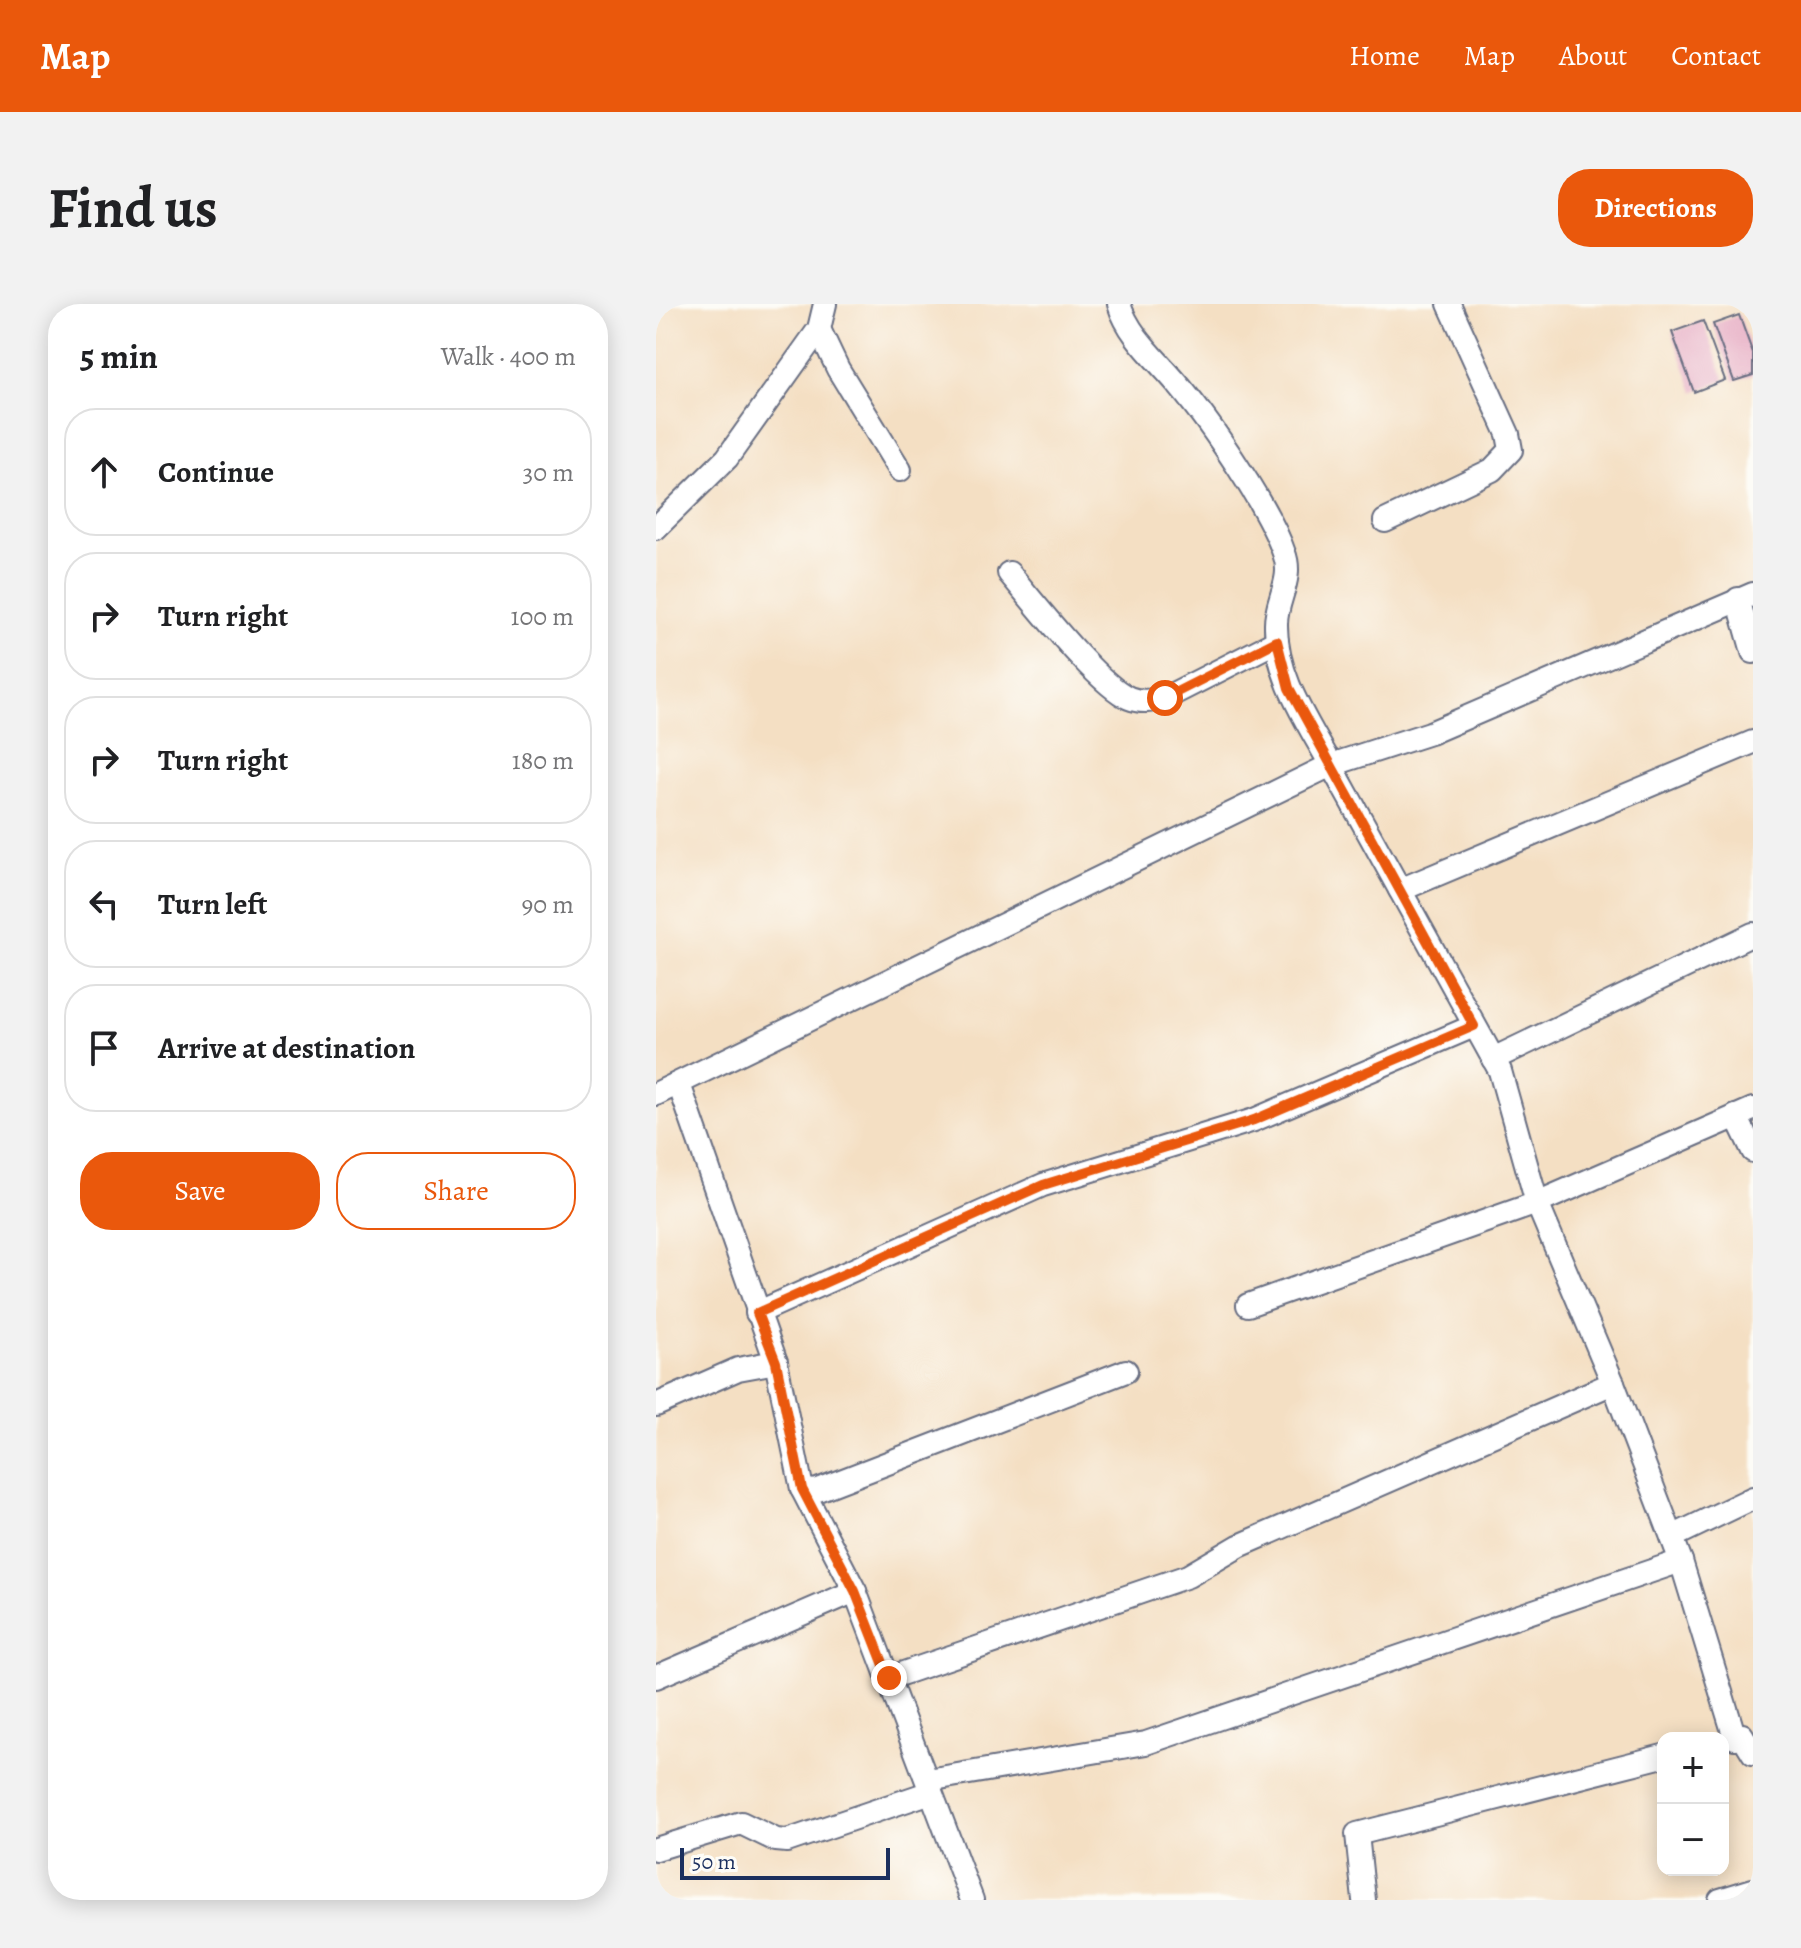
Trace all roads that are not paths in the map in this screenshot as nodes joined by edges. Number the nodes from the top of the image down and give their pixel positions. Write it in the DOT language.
graph roads {
  1 [pos="825,304"];
  2 [pos="1119,304"];
  3 [pos="1449,304"];
  4 [pos="819,329"];
  5 [pos="900,470"];
  6 [pos="1385,521"];
  7 [pos="656,528"];
  8 [pos="1009,573"];
  9 [pos="1745,596"];
  10 [pos="1277,641"];
  11 [pos="1753,652"];
  12 [pos="1753,742"];
  13 [pos="1331,765"];
  14 [pos="1400,890"];
  15 [pos="1753,934"];
  16 [pos="1474,1026"];
  17 [pos="1493,1059"];
  18 [pos="679,1084"];
  19 [pos="656,1094"];
  20 [pos="1745,1112"];
  21 [pos="1753,1151"];
  22 [pos="1537,1203"];
  23 [pos="1248,1305"];
  24 [pos="757,1313"];
  25 [pos="768,1363"];
  26 [pos="1126,1371"];
  27 [pos="1613,1383"];
  28 [pos="656,1405"];
  29 [pos="802,1489"];
  30 [pos="1753,1498"];
  31 [pos="1672,1537"];
  32 [pos="1681,1561"];
  33 [pos="843,1595"];
  34 [pos="656,1677"];
  35 [pos="889,1678"];
  36 [pos="1742,1739"];
  37 [pos="1657,1758"];
  38 [pos="918,1793"];
  39 [pos="656,1849"];
  40 [pos="1753,1890"];
  41 [pos="972,1900"];
  42 [pos="1364,1900"];
  43 [pos="1720,1900"];
  1 -- 4 [label="street"];
  2 -- 10 [label="street"];
  3 -- 6 [label="street"];
  4 -- 5 [label="street"];
  4 -- 7 [label="street"];
  8 -- 10 [label="street"];
  9 -- 11 [label="street"];
  9 -- 13 [label="street"];
  10 -- 13 [label="street"];
  12 -- 14 [label="street"];
  13 -- 14 [label="street"];
  13 -- 18 [label="street"];
  14 -- 16 [label="street"];
  15 -- 17 [label="street"];
  16 -- 17 [label="street"];
  16 -- 24 [label="street"];
  17 -- 22 [label="street"];
  18 -- 19 [label="street"];
  18 -- 24 [label="street"];
  20 -- 21 [label="street"];
  20 -- 22 [label="street"];
  22 -- 23 [label="street"];
  22 -- 27 [label="street"];
  24 -- 25 [label="street"];
  25 -- 28 [label="street"];
  25 -- 29 [label="street"];
  26 -- 29 [label="street"];
  27 -- 31 [label="street"];
  27 -- 35 [label="street"];
  29 -- 33 [label="street"];
  30 -- 31 [label="street"];
  31 -- 32 [label="street"];
  32 -- 36 [label="street"];
  32 -- 38 [label="street"];
  33 -- 34 [label="street"];
  33 -- 35 [label="street"];
  35 -- 38 [label="street"];
  37 -- 42 [label="street"];
  38 -- 39 [label="street"];
  38 -- 41 [label="street"];
  40 -- 43 [label="street"];
}
